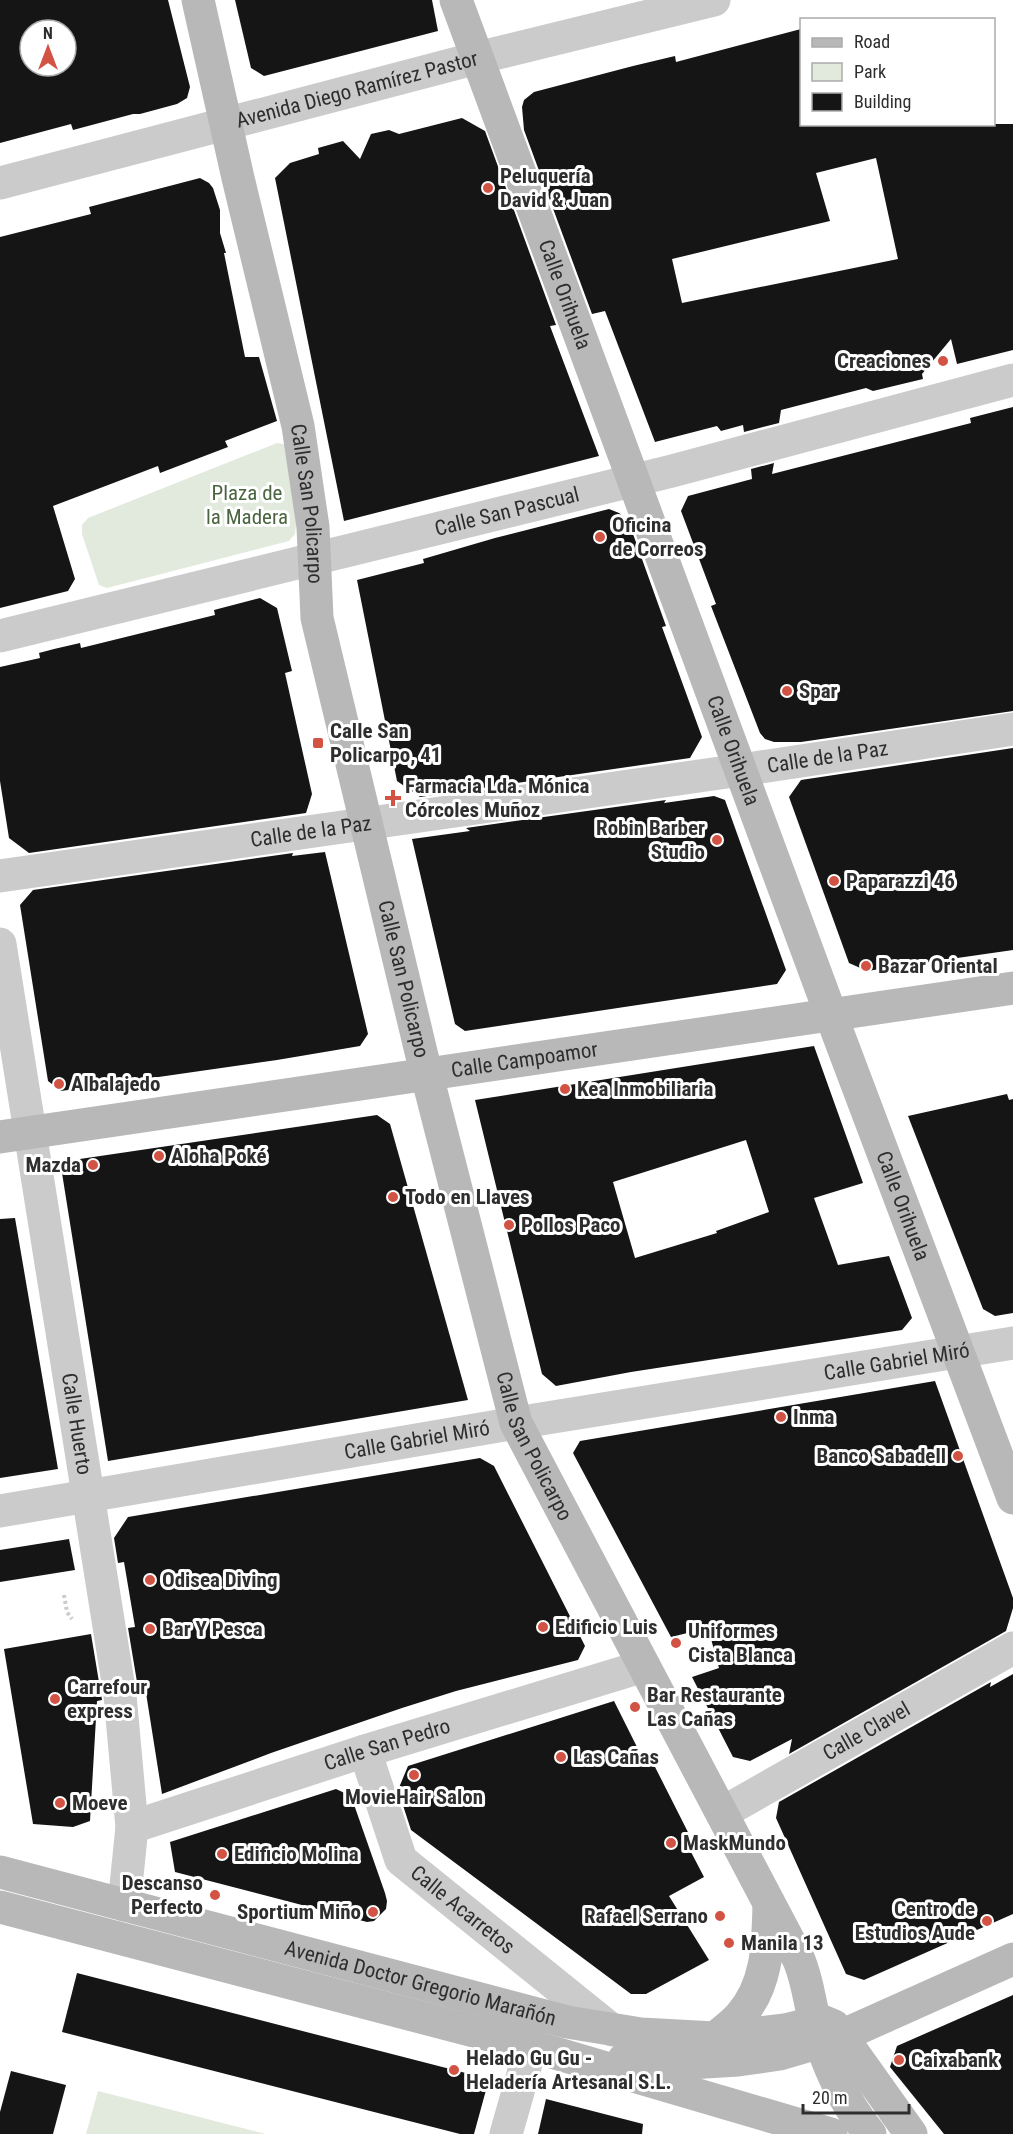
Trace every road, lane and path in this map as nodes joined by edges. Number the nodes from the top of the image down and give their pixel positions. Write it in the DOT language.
graph roads {
  1 [pos="198,0"];
  2 [pos="456,0"];
  3 [pos="714,0"];
  4 [pos="477,58"];
  5 [pos="227,124"];
  6 [pos="0,183"];
  7 [pos="1013,380"];
  8 [pos="634,481"];
  9 [pos="316,558"];
  10 [pos="0,636"];
  11 [pos="1013,729"];
  12 [pos="741,770"];
  13 [pos="366,823"];
  14 [pos="0,876"];
  15 [pos="0,944"];
  16 [pos="1013,988"];
  17 [pos="831,1015"];
  18 [pos="427,1074"];
  19 [pos="15,1135"];
  20 [pos="1013,1343"];
  21 [pos="957,1352"];
  22 [pos="516,1423"];
  23 [pos="88,1497"];
  24 [pos="1013,1498"];
  25 [pos="0,1511"];
  26 [pos="1013,1648"];
  27 [pos="644,1666"];
  28 [pos="365,1751"];
  29 [pos="722,1813"];
  30 [pos="132,1827"];
  31 [pos="0,1872"];
  32 [pos="769,1904"];
  33 [pos="124,1905"];
  34 [pos="0,1907"];
  35 [pos="1013,1959"];
  36 [pos="612,2030"];
  37 [pos="826,2033"];
  38 [pos="715,2038"];
  39 [pos="531,2046"];
  40 [pos="506,2134"];
  41 [pos="831,2134"];
  42 [pos="870,2134"];
  43 [pos="911,2134"];
  1 -- 5 [label="street, Calle San Policarpo"];
  2 -- 4 [label="street, Calle Orihuela"];
  3 -- 4 [label="street, Avenida Diego Ramírez Pastor"];
  4 -- 5 [label="street, Avenida Diego Ramírez Pastor"];
  4 -- 8 [label="street, Calle Orihuela"];
  5 -- 6 [label="street, Avenida Diego Ramírez Pastor"];
  5 -- 9 [label="street, Calle San Policarpo"];
  7 -- 8 [label="street, Calle San Pascual"];
  8 -- 9 [label="street, Calle San Pascual"];
  8 -- 12 [label="street, Calle Orihuela"];
  9 -- 10 [label="street, Calle San Pascual"];
  9 -- 13 [label="street, Calle San Policarpo"];
  11 -- 12 [label="street, Calle de la Paz"];
  12 -- 13 [label="street, Calle de la Paz"];
  12 -- 17 [label="street, Calle Orihuela"];
  13 -- 14 [label="street, Calle de la Paz"];
  13 -- 18 [label="street, Calle San Policarpo"];
  15 -- 19 [label="street, Calle Huerto"];
  16 -- 17 [label="street, Calle Campoamor"];
  17 -- 18 [label="street, Calle Campoamor"];
  17 -- 21 [label="street, Calle Orihuela"];
  18 -- 19 [label="street, Calle Campoamor"];
  18 -- 22 [label="street, Calle San Policarpo"];
  19 -- 23 [label="street, Calle Huerto"];
  20 -- 21 [label="street, Calle Gabriel Miró"];
  21 -- 22 [label="street, Calle Gabriel Miró"];
  21 -- 24 [label="street, Calle Orihuela"];
  22 -- 23 [label="street, Calle Gabriel Miró"];
  22 -- 27 [label="street, Calle San Policarpo"];
  23 -- 25 [label="street, Calle Gabriel Miró"];
  23 -- 30 [label="street, Calle Huerto"];
  26 -- 29 [label="street, Calle Clavel"];
  27 -- 28 [label="street, Calle San Pedro"];
  27 -- 29 [label="street, Calle San Policarpo"];
  28 -- 30 [label="street, Calle San Pedro"];
  28 -- 36 [label="street, Calle Acarretos"];
  29 -- 32 [label="street, Calle San Policarpo"];
  30 -- 33 [label="street, Calle Huerto"];
  31 -- 33 [label="street, Avenida Doctor Gregorio Marañón"];
  32 -- 37 [label="street, Calle San Policarpo"];
  32 -- 38 [label="street"];
  33 -- 36 [label="street, Avenida Doctor Gregorio Marañón"];
  34 -- 39 [label="street, Avenida Doctor Gregorio Marañón"];
  35 -- 37 [label="street"];
  36 -- 38 [label="street, Avenida Doctor Gregorio Marañón"];
  37 -- 38 [label="street, Avenida Doctor Gregorio Marañón"];
  37 -- 39 [label="street"];
  37 -- 42 [label="street"];
  37 -- 43 [label="street"];
  39 -- 40 [label="street"];
  39 -- 41 [label="street, Avenida Doctor Gregorio Marañón"];
}
